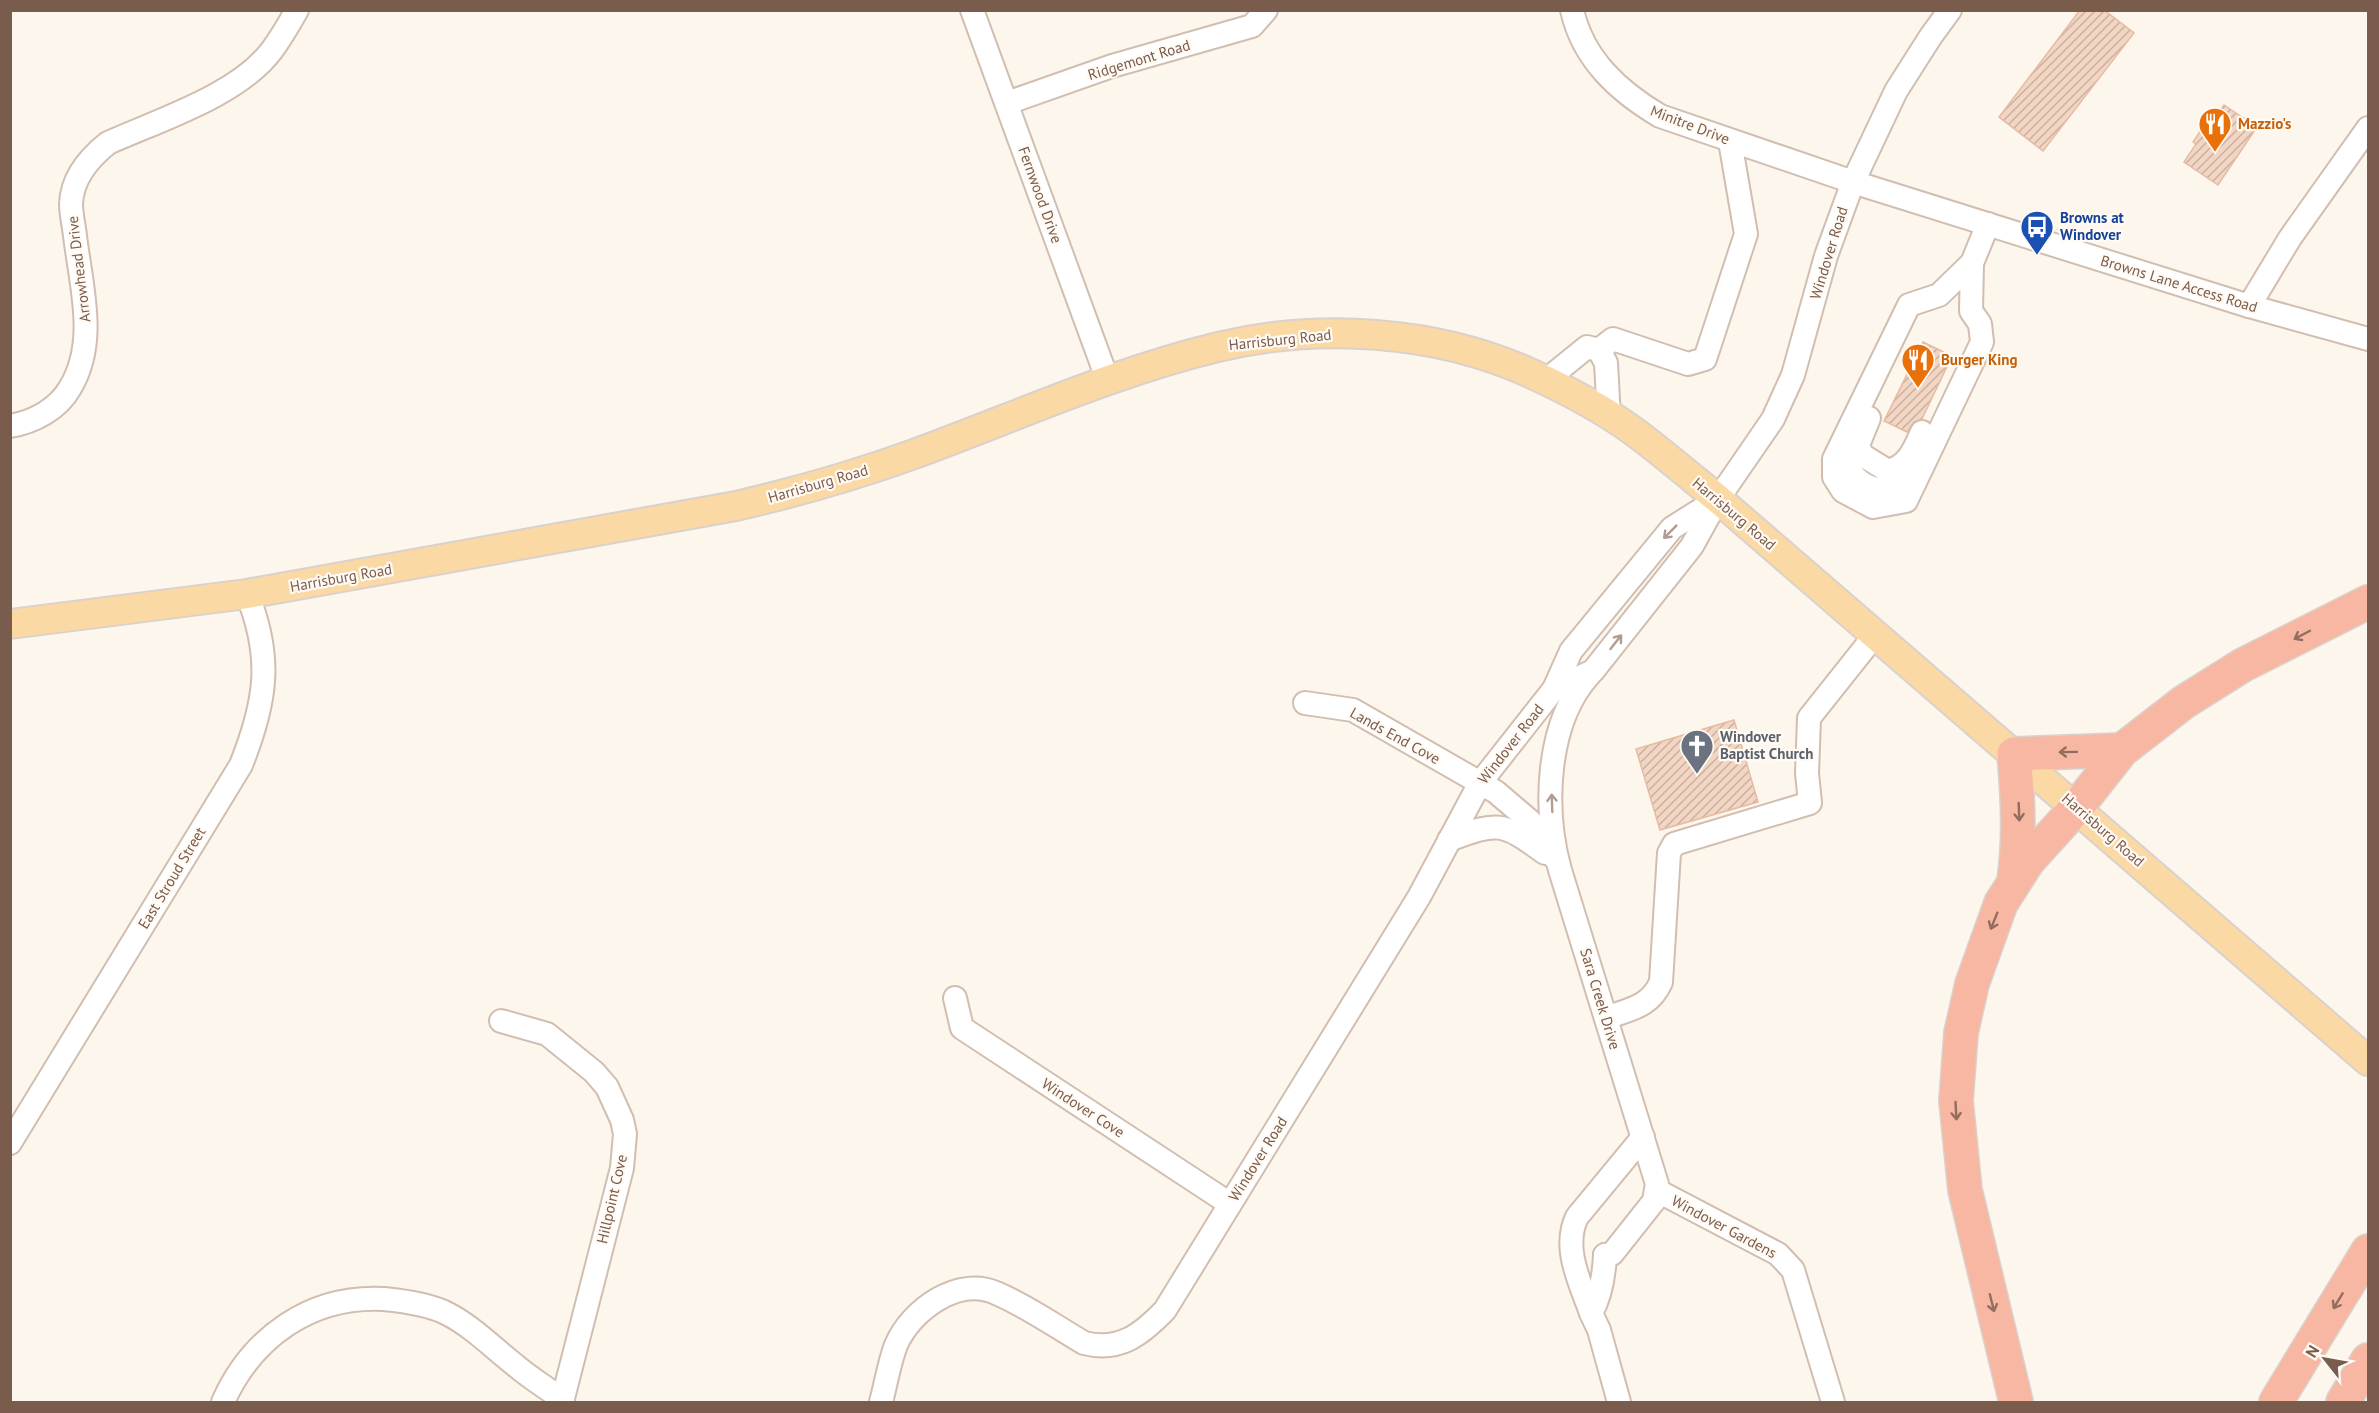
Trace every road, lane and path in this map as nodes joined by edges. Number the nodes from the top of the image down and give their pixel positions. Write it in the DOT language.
graph roads {
  1 [pos="297,10"];
  2 [pos="972,10"];
  3 [pos="1266,10"];
  4 [pos="1572,10"];
  5 [pos="1950,10"];
  6 [pos="1007,103"];
  7 [pos="2368,128"];
  8 [pos="1730,141"];
  9 [pos="1853,182"];
  10 [pos="1988,224"];
  11 [pos="1972,263"];
  12 [pos="1939,295"];
  13 [pos="2249,306"];
  14 [pos="1971,311"];
  15 [pos="2368,339"];
  16 [pos="1599,350"];
  17 [pos="1108,381"];
  18 [pos="1545,381"];
  19 [pos="1609,417"];
  20 [pos="10,426"];
  21 [pos="1718,500"];
  22 [pos="247,594"];
  23 [pos="2368,602"];
  24 [pos="10,624"];
  25 [pos="1875,635"];
  26 [pos="1593,671"];
  27 [pos="1554,689"];
  28 [pos="1305,703"];
  29 [pos="2122,750"];
  30 [pos="2014,754"];
  31 [pos="1480,783"];
  32 [pos="2077,807"];
  33 [pos="1449,840"];
  34 [pos="1557,861"];
  35 [pos="2014,881"];
  36 [pos="955,998"];
  37 [pos="1606,1018"];
  38 [pos="501,1021"];
  39 [pos="2368,1061"];
  40 [pos="1643,1137"];
  41 [pos="10,1143"];
  42 [pos="1656,1190"];
  43 [pos="1230,1204"];
  44 [pos="1572,1247"];
  45 [pos="2368,1251"];
  46 [pos="1605,1255"];
  47 [pos="1591,1313"];
  48 [pos="2368,1360"];
  49 [pos="563,1401"];
  50 [pos="223,1402"];
  51 [pos="881,1402"];
  52 [pos="1619,1402"];
  53 [pos="1833,1402"];
  54 [pos="2016,1402"];
  55 [pos="2276,1402"];
  56 [pos="2343,1402"];
  1 -- 20 [label="street, Arrowhead Drive"];
  2 -- 6 [label="street, Fernwood Drive"];
  3 -- 6 [label="street, Ridgemont Road"];
  4 -- 8 [label="street, Minitre Drive"];
  5 -- 9 [label="street, Windover Road"];
  6 -- 17 [label="street, Fernwood Drive"];
  7 -- 13 [label="street"];
  8 -- 9 [label="street, Minitre Drive"];
  8 -- 16 [label="street"];
  9 -- 10 [label="street, Browns Lane Access Road"];
  9 -- 21 [label="street, Windover Road"];
  10 -- 11 [label="street"];
  10 -- 13 [label="street, Browns Lane Access Road"];
  11 -- 12 [label="street"];
  11 -- 14 [label="street"];
  12 -- 14 [label="street"];
  12 -- 14 [label="street"];
  13 -- 15 [label="street, Browns Lane Access Road"];
  16 -- 18 [label="street"];
  16 -- 19 [label="street"];
  17 -- 18 [label="main road, Harrisburg Road"];
  17 -- 22 [label="main road, Harrisburg Road"];
  18 -- 19 [label="main road, Harrisburg Road"];
  19 -- 21 [label="main road, Harrisburg Road"];
  21 -- 25 [label="main road, Harrisburg Road"];
  26 -- 21 [label="street, Windover Road, one-way"];
  21 -- 27 [label="street, Windover Road, one-way"];
  22 -- 24 [label="main road, Harrisburg Road"];
  22 -- 41 [label="street, East Stroud Street"];
  23 -- 29 [label="highway, one-way"];
  25 -- 30 [label="main road, Harrisburg Road"];
  25 -- 37 [label="street"];
  26 -- 27 [label="street, Windover Road"];
  34 -- 26 [label="street, Sara Creek Drive, one-way"];
  27 -- 31 [label="street, Windover Road"];
  28 -- 31 [label="street, Lands End Cove"];
  29 -- 30 [label="highway, one-way"];
  29 -- 32 [label="highway"];
  30 -- 32 [label="main road, Harrisburg Road"];
  30 -- 35 [label="highway, one-way"];
  31 -- 33 [label="street, Windover Road"];
  31 -- 34 [label="street, Sara Creek Drive"];
  32 -- 35 [label="highway"];
  32 -- 39 [label="main road, Harrisburg Road"];
  33 -- 34 [label="street"];
  33 -- 43 [label="street, Windover Road"];
  34 -- 37 [label="street, Sara Creek Drive"];
  35 -- 54 [label="highway, one-way"];
  36 -- 43 [label="street, Windover Cove"];
  37 -- 40 [label="street, Sara Creek Drive"];
  38 -- 49 [label="street, Hillpoint Cove"];
  40 -- 42 [label="street, Windover Gardens"];
  40 -- 44 [label="street"];
  42 -- 46 [label="street, Windover Gardens"];
  42 -- 53 [label="street, Windover Gardens"];
  43 -- 51 [label="street, Windover Road"];
  44 -- 46 [label="street"];
  44 -- 47 [label="street"];
  45 -- 55 [label="highway, one-way"];
  46 -- 47 [label="street"];
  47 -- 52 [label="street"];
  48 -- 56 [label="highway"];
  49 -- 50 [label="street"];
}
